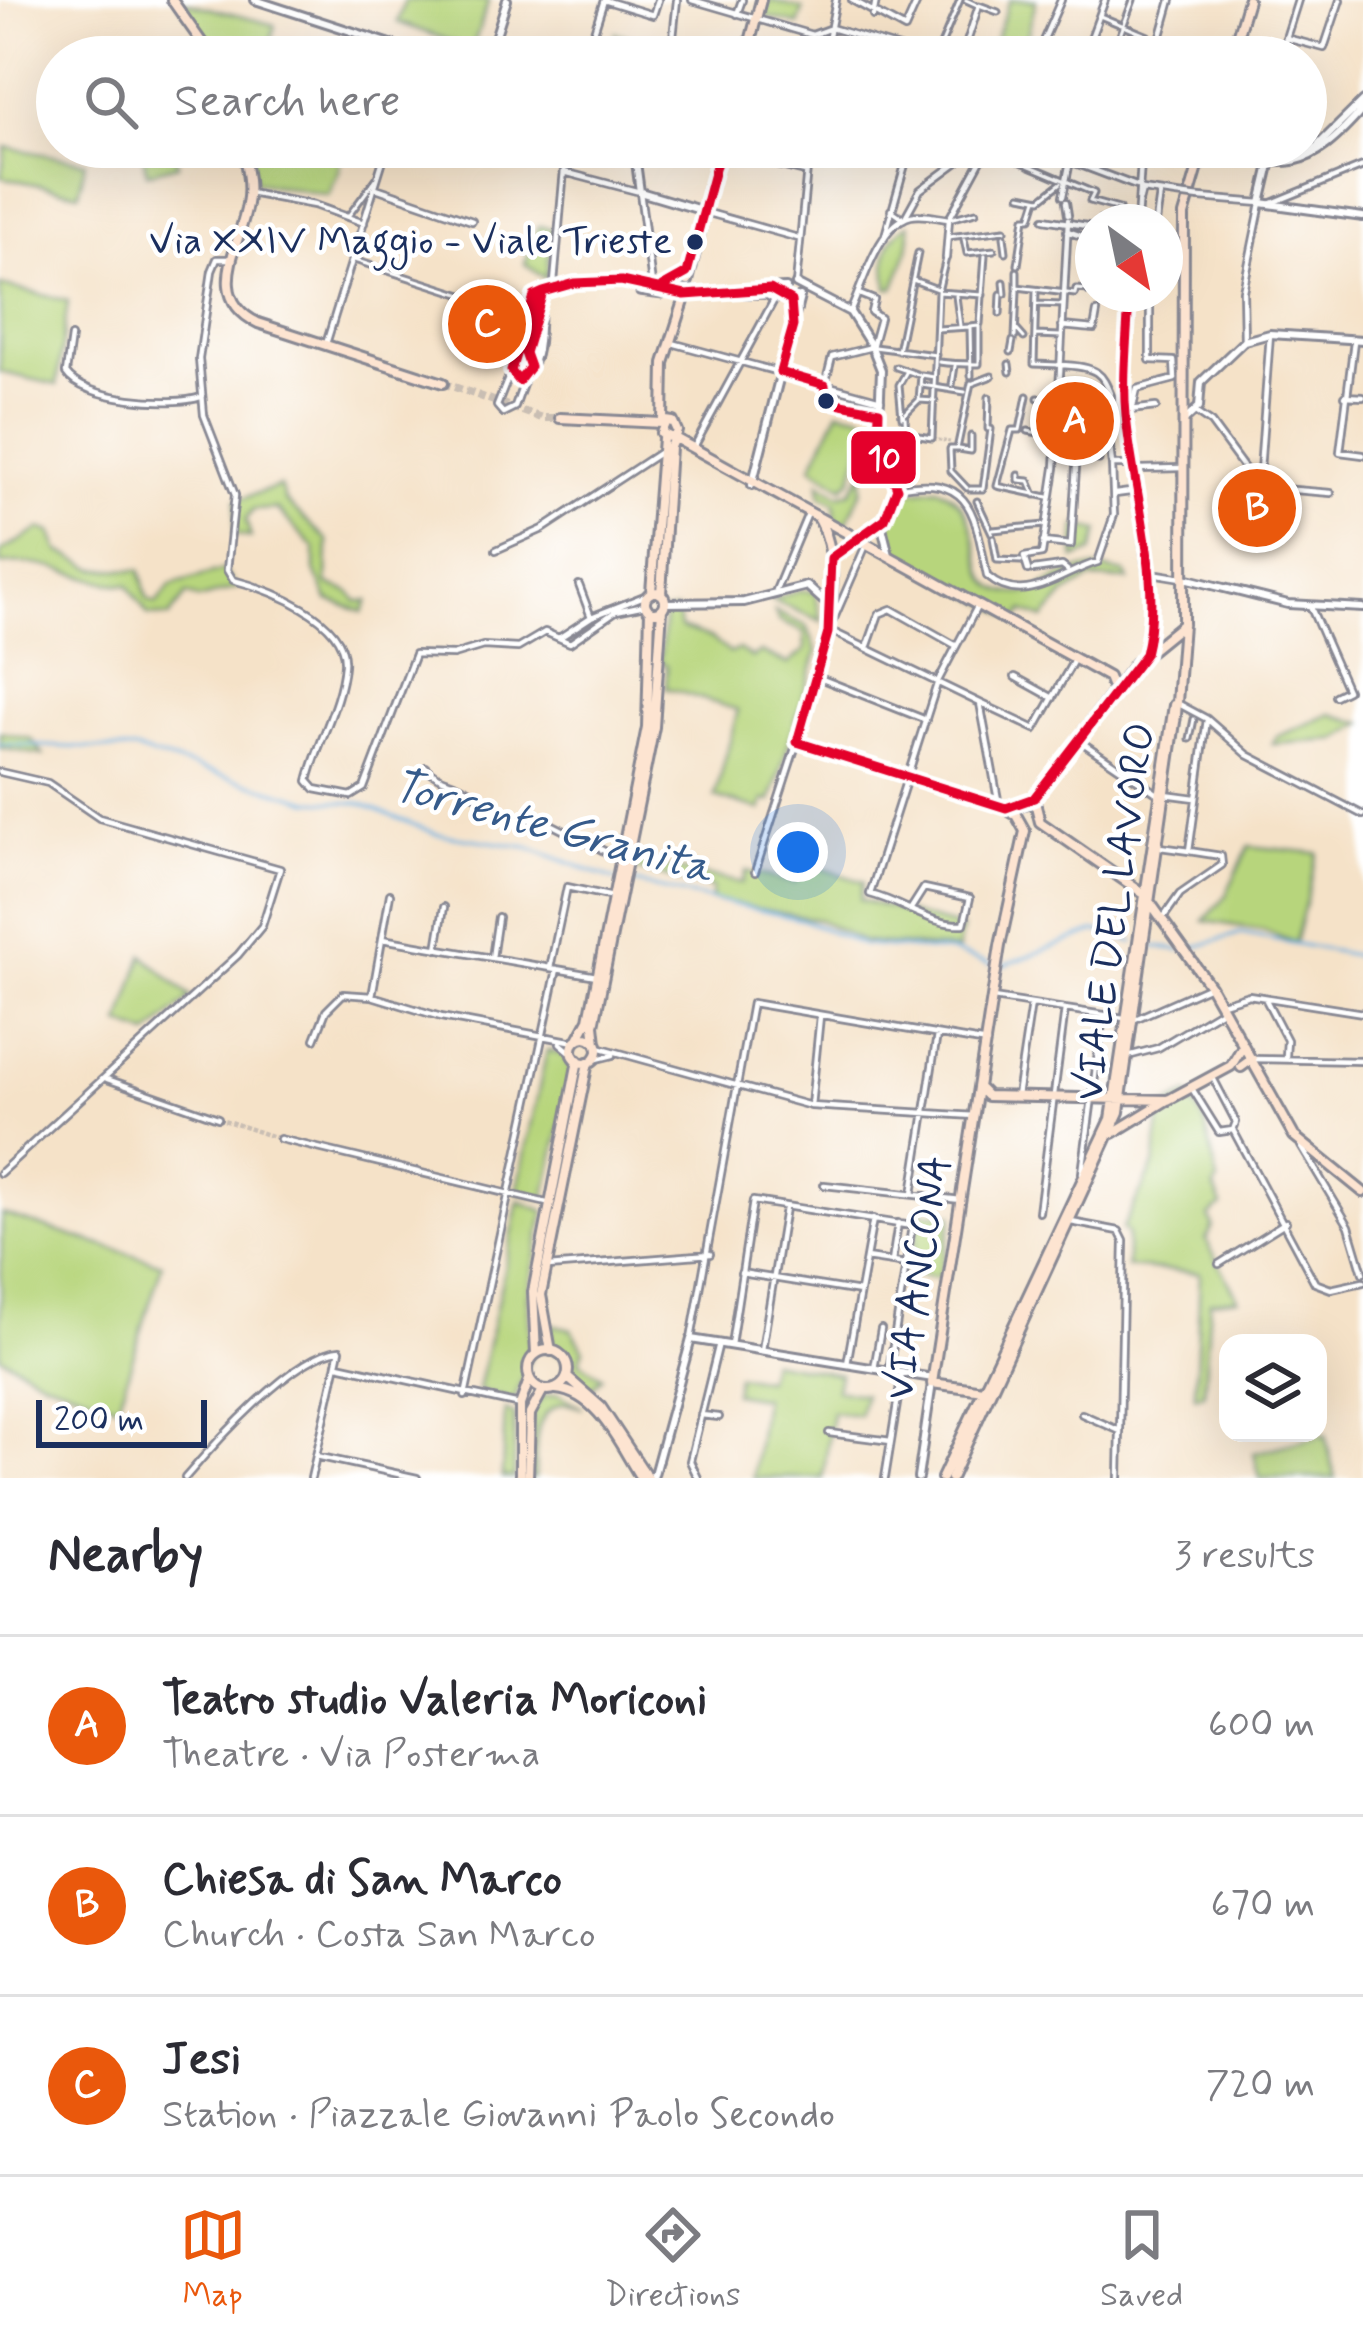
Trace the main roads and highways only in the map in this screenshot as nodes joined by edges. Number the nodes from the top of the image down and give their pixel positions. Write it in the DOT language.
graph roads {
  1 [pos="761,0"];
  2 [pos="1248,0"];
  3 [pos="172,3"];
  4 [pos="196,36"];
  5 [pos="751,36"];
  6 [pos="1237,36"];
  7 [pos="245,168"];
  8 [pos="716,168"];
  9 [pos="1200,168"];
  10 [pos="443,383"];
  11 [pos="664,401"];
  12 [pos="560,418"];
  13 [pos="644,420"];
  14 [pos="668,430"];
  15 [pos="689,444"];
  16 [pos="662,455"];
  17 [pos="813,514"];
  18 [pos="1183,624"];
  19 [pos="1180,650"];
  20 [pos="1145,654"];
  21 [pos="1130,670"];
  22 [pos="1102,674"];
  23 [pos="1113,689"];
  24 [pos="1161,794"];
  25 [pos="1034,798"];
  26 [pos="1002,807"];
  27 [pos="1040,822"];
  28 [pos="1025,831"];
  29 [pos="616,893"];
  30 [pos="1147,898"];
  31 [pos="1130,1019"];
  32 [pos="577,1041"];
  33 [pos="597,1045"];
  34 [pos="1244,1045"];
  35 [pos="1252,1059"];
  36 [pos="583,1060"];
  37 [pos="1236,1066"];
  38 [pos="1263,1081"];
  39 [pos="980,1088"];
  40 [pos="993,1096"];
  41 [pos="1118,1099"];
  42 [pos="1168,1100"];
  43 [pos="975,1116"];
  44 [pos="1113,1133"];
  45 [pos="1363,1192"];
  46 [pos="551,1351"];
  47 [pos="536,1354"];
  48 [pos="567,1377"];
  49 [pos="530,1379"];
  50 [pos="556,1389"];
  51 [pos="543,1390"];
  52 [pos="983,1390"];
  53 [pos="524,1478"];
  54 [pos="647,1478"];
  55 [pos="946,1478"];
  1 -- 5 [label="main road"];
  2 -- 6 [label="main road"];
  3 -- 4 [label="main road"];
  7 -- 10 [label="main road"];
  8 -- 11 [label="main road"];
  9 -- 18 [label="main road, VIALE DEL LAVORO"];
  11 -- 13 [label="main road"];
  11 -- 14 [label="main road"];
  12 -- 13 [label="main road"];
  13 -- 14 [label="main road"];
  14 -- 15 [label="main road"];
  14 -- 16 [label="main road"];
  15 -- 16 [label="main road"];
  15 -- 17 [label="main road"];
  16 -- 29 [label="main road"];
  17 -- 22 [label="main road"];
  17 -- 26 [label="main road"];
  18 -- 19 [label="main road, VIALE DEL LAVORO"];
  18 -- 20 [label="main road"];
  19 -- 20 [label="main road"];
  19 -- 24 [label="main road, VIALE DEL LAVORO"];
  20 -- 21 [label="main road"];
  21 -- 22 [label="main road"];
  21 -- 23 [label="main road"];
  22 -- 23 [label="main road"];
  23 -- 25 [label="main road"];
  24 -- 30 [label="main road, VIALE DEL LAVORO"];
  24 -- 30 [label="main road, VIALE DEL LAVORO"];
  25 -- 26 [label="main road"];
  25 -- 27 [label="main road"];
  26 -- 28 [label="main road"];
  27 -- 28 [label="main road"];
  27 -- 30 [label="main road"];
  28 -- 39 [label="main road, VIA ANCONA"];
  29 -- 32 [label="main road"];
  29 -- 33 [label="main road"];
  30 -- 31 [label="main road, VIALE DEL LAVORO"];
  30 -- 34 [label="main road"];
  31 -- 41 [label="main road, VIALE DEL LAVORO"];
  31 -- 41 [label="main road, VIALE DEL LAVORO"];
  32 -- 33 [label="main road"];
  32 -- 36 [label="main road"];
  33 -- 36 [label="main road"];
  34 -- 35 [label="main road"];
  34 -- 37 [label="main road"];
  35 -- 37 [label="main road"];
  35 -- 38 [label="main road"];
  36 -- 46 [label="main road"];
  36 -- 47 [label="main road"];
  37 -- 38 [label="main road"];
  37 -- 42 [label="main road"];
  38 -- 45 [label="main road"];
  39 -- 40 [label="main road"];
  39 -- 43 [label="main road, VIA ANCONA"];
  40 -- 41 [label="main road"];
  40 -- 43 [label="main road"];
  41 -- 42 [label="main road"];
  41 -- 44 [label="main road, VIALE DEL LAVORO"];
  41 -- 52 [label="main road, VIALE DEL LAVORO"];
  42 -- 44 [label="main road"];
  43 -- 52 [label="main road, VIA ANCONA"];
  44 -- 55 [label="main road, VIALE DEL LAVORO"];
  46 -- 47 [label="main road"];
  46 -- 48 [label="main road"];
  47 -- 49 [label="main road"];
  48 -- 50 [label="main road"];
  48 -- 54 [label="main road"];
  49 -- 51 [label="main road"];
  49 -- 53 [label="main road"];
  50 -- 51 [label="main road"];
  50 -- 54 [label="main road"];
  51 -- 53 [label="main road"];
  52 -- 55 [label="main road, VIALE DEL LAVORO"];
}
